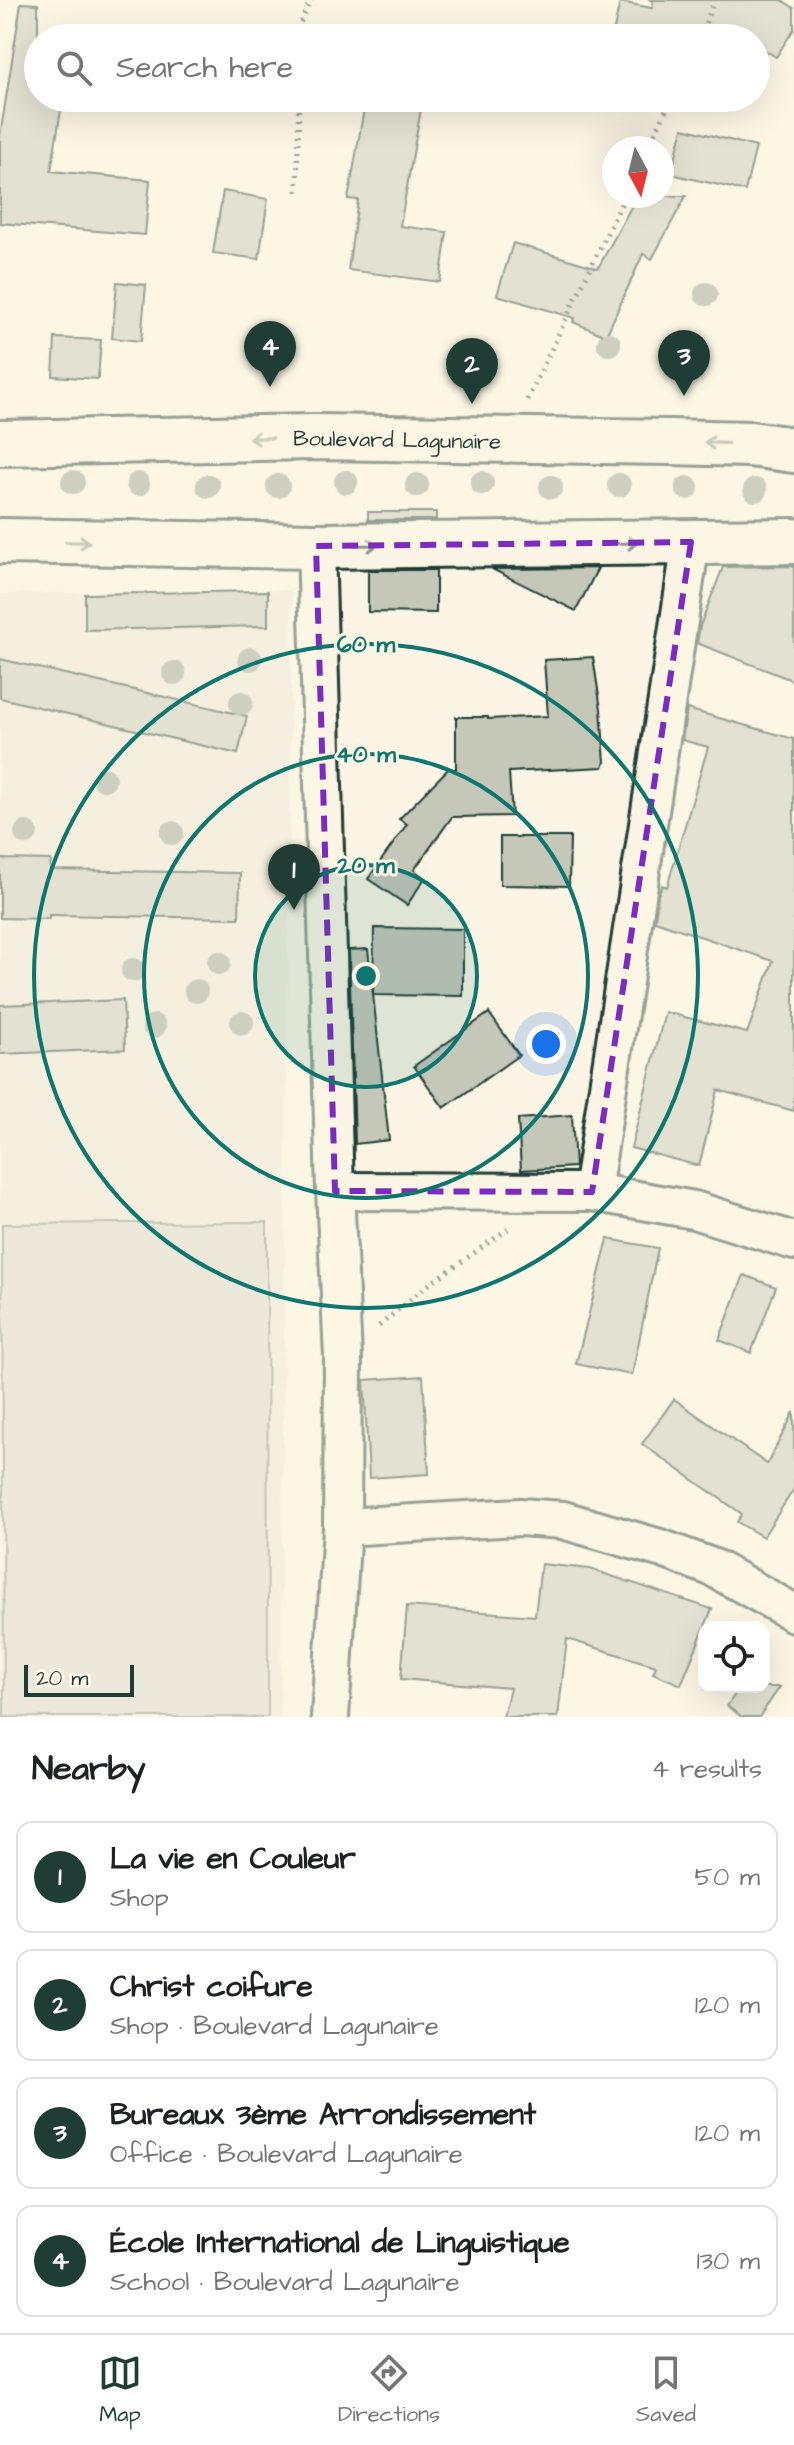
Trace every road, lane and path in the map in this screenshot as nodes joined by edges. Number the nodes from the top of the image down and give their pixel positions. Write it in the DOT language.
graph roads {
  1 [pos="311,0"];
  2 [pos="714,0"];
  3 [pos="300,24"];
  4 [pos="705,24"];
  5 [pos="299,112"];
  6 [pos="665,112"];
  7 [pos="654,136"];
  8 [pos="297,192"];
  9 [pos="619,208"];
  10 [pos="508,440"];
  11 [pos="0,443"];
  12 [pos="794,450"];
  13 [pos="0,541"];
  14 [pos="794,541"];
  15 [pos="691,542"];
  16 [pos="316,546"];
  17 [pos="335,1191"];
  18 [pos="592,1192"];
  19 [pos="512,1227"];
  20 [pos="794,1241"];
  21 [pos="343,1357"];
  22 [pos="342,1527"];
  23 [pos="794,1613"];
  24 [pos="330,1717"];
  1 -- 3 [label="path"];
  2 -- 4 [label="path"];
  5 -- 8 [label="path"];
  6 -- 7 [label="path"];
  9 -- 10 [label="path"];
  10 -- 11 [label="main road, Boulevard Lagunaire, one-way"];
  12 -- 10 [label="main road, Boulevard Lagunaire, one-way"];
  13 -- 16 [label="main road, one-way"];
  14 -- 15 [label="main road"];
  16 -- 15 [label="main road, one-way"];
  15 -- 18 [label="street"];
  16 -- 17 [label="street"];
  17 -- 18 [label="street"];
  17 -- 21 [label="street"];
  18 -- 20 [label="street"];
  19 -- 21 [label="path"];
  21 -- 22 [label="street"];
  22 -- 23 [label="street"];
  22 -- 24 [label="street"];
}
